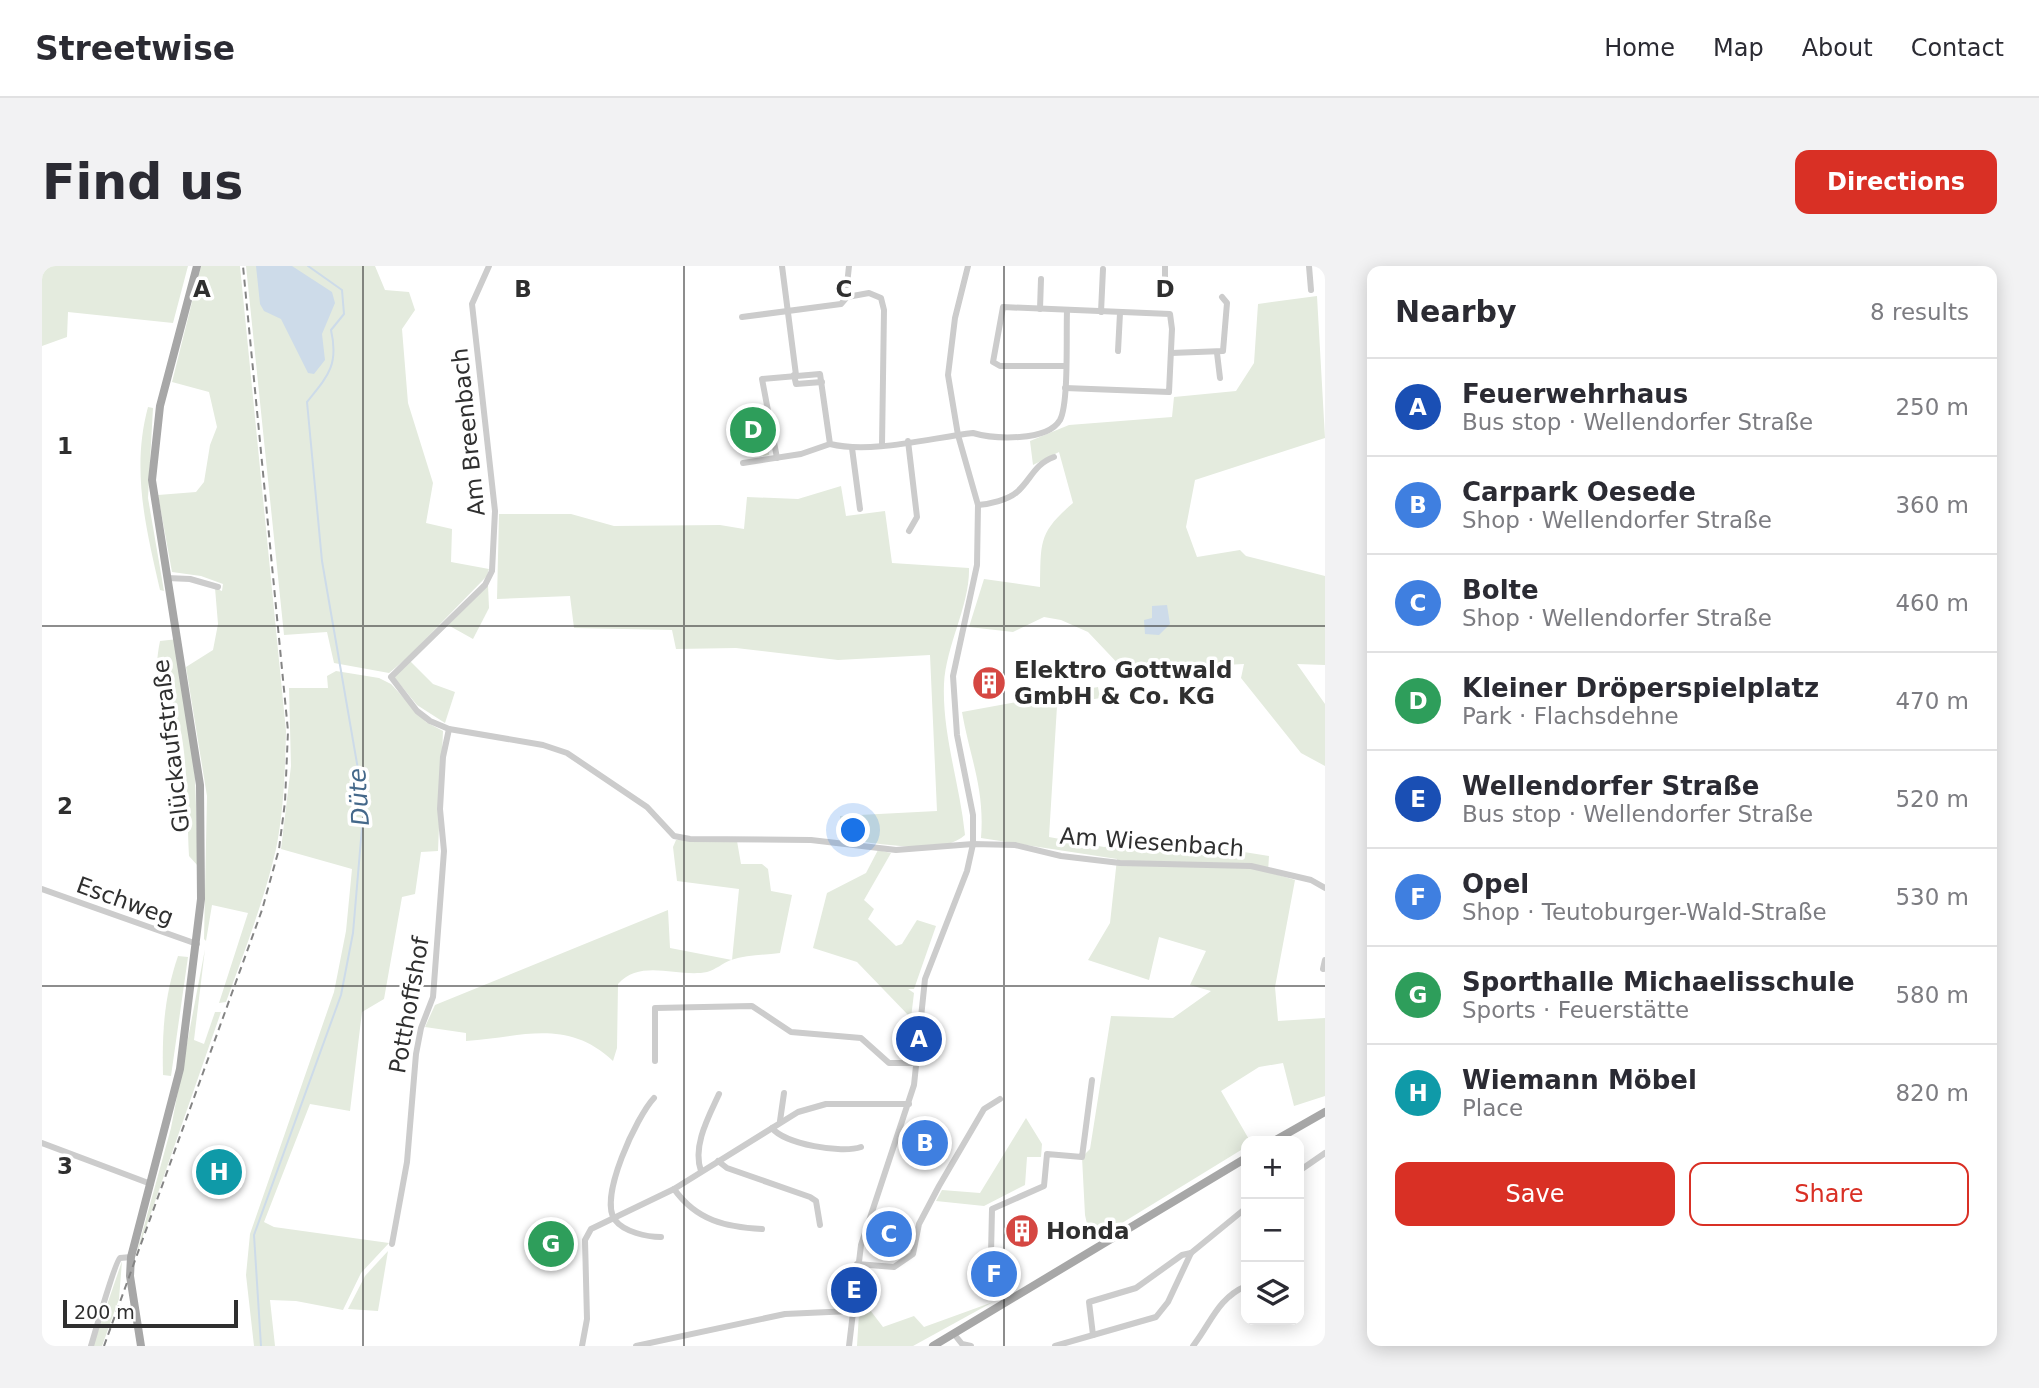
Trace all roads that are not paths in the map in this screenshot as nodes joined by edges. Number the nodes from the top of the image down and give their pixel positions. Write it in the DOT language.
graph roads {
  1 [pos="197,266"];
  2 [pos="489,266"];
  3 [pos="782,266"];
  4 [pos="849,266"];
  5 [pos="968,266"];
  6 [pos="1165,266"];
  7 [pos="1310,266"];
  8 [pos="1103,269"];
  9 [pos="1041,279"];
  10 [pos="1165,281"];
  11 [pos="847,285"];
  12 [pos="1311,290"];
  13 [pos="1222,297"];
  14 [pos="1040,309"];
  15 [pos="789,311"];
  16 [pos="1068,311"];
  17 [pos="1101,312"];
  18 [pos="1120,313"];
  19 [pos="742,317"];
  20 [pos="1118,351"];
  21 [pos="1171,353"];
  22 [pos="1217,353"];
  23 [pos="1065,366"];
  24 [pos="795,375"];
  25 [pos="1220,379"];
  26 [pos="1065,388"];
  27 [pos="958,435"];
  28 [pos="908,441"];
  29 [pos="830,444"];
  30 [pos="882,445"];
  31 [pos="852,448"];
  32 [pos="1054,457"];
  33 [pos="777,458"];
  34 [pos="743,463"];
  35 [pos="978,505"];
  36 [pos="860,509"];
  37 [pos="909,531"];
  38 [pos="167,578"];
  39 [pos="218,587"];
  40 [pos="449,729"];
  41 [pos="973,844"];
  42 [pos="1325,888"];
  43 [pos="42,889"];
  44 [pos="197,944"];
  45 [pos="1325,960"];
  46 [pos="1323,969"];
  47 [pos="655,1061"];
  48 [pos="917,1063"];
  49 [pos="1092,1080"];
  50 [pos="784,1093"];
  51 [pos="719,1094"];
  52 [pos="654,1098"];
  53 [pos="1000,1099"];
  54 [pos="909,1104"];
  55 [pos="1324,1116"];
  56 [pos="780,1121"];
  57 [pos="772,1128"];
  58 [pos="1284,1136"];
  59 [pos="42,1143"];
  60 [pos="861,1147"];
  61 [pos="1325,1153"];
  62 [pos="718,1161"];
  63 [pos="1241,1161"];
  64 [pos="1304,1168"];
  65 [pos="701,1171"];
  66 [pos="151,1184"];
  67 [pos="674,1189"];
  68 [pos="1241,1212"];
  69 [pos="614,1219"];
  70 [pos="820,1226"];
  71 [pos="762,1229"];
  72 [pos="661,1237"];
  73 [pos="392,1244"];
  74 [pos="1191,1253"];
  75 [pos="991,1254"];
  76 [pos="131,1257"];
  77 [pos="858,1264"];
  78 [pos="1241,1288"];
  79 [pos="851,1311"];
  80 [pos="954,1334"];
  81 [pos="1093,1335"];
  82 [pos="672,1338"];
  83 [pos="1079,1343"];
  84 [pos="91,1346"];
  85 [pos="141,1346"];
  86 [pos="582,1346"];
  87 [pos="636,1346"];
  88 [pos="674,1346"];
  89 [pos="849,1346"];
  90 [pos="933,1346"];
  91 [pos="971,1346"];
  92 [pos="1055,1346"];
  93 [pos="1193,1346"];
  1 -- 38 [label="main road, Glückaufstraße"];
  2 -- 40 [label="street, Am Breenbach"];
  3 -- 15 [label="street"];
  4 -- 11 [label="street"];
  5 -- 27 [label="street"];
  6 -- 10 [label="street"];
  7 -- 12 [label="street"];
  8 -- 17 [label="street"];
  9 -- 14 [label="street"];
  13 -- 22 [label="street"];
  14 -- 16 [label="street"];
  14 -- 23 [label="street"];
  15 -- 19 [label="street"];
  15 -- 24 [label="street"];
  15 -- 30 [label="street"];
  16 -- 17 [label="street"];
  16 -- 23 [label="street"];
  17 -- 18 [label="street"];
  18 -- 20 [label="street"];
  18 -- 21 [label="street"];
  21 -- 22 [label="street"];
  21 -- 26 [label="street"];
  22 -- 25 [label="street"];
  23 -- 26 [label="street"];
  24 -- 29 [label="street"];
  24 -- 33 [label="street"];
  26 -- 27 [label="street"];
  27 -- 28 [label="street"];
  27 -- 35 [label="street"];
  28 -- 30 [label="street"];
  28 -- 37 [label="street"];
  29 -- 31 [label="street"];
  29 -- 33 [label="street"];
  30 -- 31 [label="street"];
  31 -- 36 [label="street"];
  32 -- 35 [label="street"];
  33 -- 34 [label="street"];
  35 -- 41 [label="street"];
  38 -- 39 [label="street"];
  38 -- 44 [label="main road, Glückaufstraße"];
  40 -- 41 [label="street, Am Breenbach"];
  40 -- 73 [label="street, Potthoffshof"];
  41 -- 42 [label="street, Am Wiesenbach"];
  41 -- 48 [label="street"];
  43 -- 44 [label="street, Eschweg"];
  44 -- 66 [label="main road, Glückaufstraße"];
  45 -- 46 [label="street"];
  47 -- 48 [label="street"];
  48 -- 54 [label="street"];
  49 -- 75 [label="street"];
  50 -- 56 [label="street"];
  51 -- 65 [label="street"];
  52 -- 69 [label="street"];
  53 -- 77 [label="street"];
  54 -- 56 [label="street"];
  54 -- 77 [label="street"];
  55 -- 58 [label="main road"];
  56 -- 57 [label="street"];
  57 -- 60 [label="street"];
  57 -- 62 [label="street"];
  59 -- 66 [label="street"];
  61 -- 64 [label="street"];
  62 -- 65 [label="street"];
  62 -- 70 [label="street"];
  63 -- 80 [label="main road"];
  65 -- 67 [label="street"];
  66 -- 76 [label="main road, Glückaufstraße"];
  67 -- 69 [label="street"];
  67 -- 71 [label="street"];
  68 -- 74 [label="street"];
  69 -- 72 [label="street"];
  69 -- 86 [label="street"];
  74 -- 81 [label="street"];
  74 -- 81 [label="street"];
  76 -- 84 [label="street"];
  76 -- 85 [label="main road, Glückaufstraße"];
  77 -- 79 [label="street"];
  78 -- 93 [label="street"];
  79 -- 82 [label="street"];
  79 -- 89 [label="street"];
  80 -- 90 [label="main road"];
  80 -- 91 [label="street"];
  81 -- 83 [label="street"];
  82 -- 87 [label="street"];
  82 -- 88 [label="street"];
  83 -- 92 [label="street"];
}
